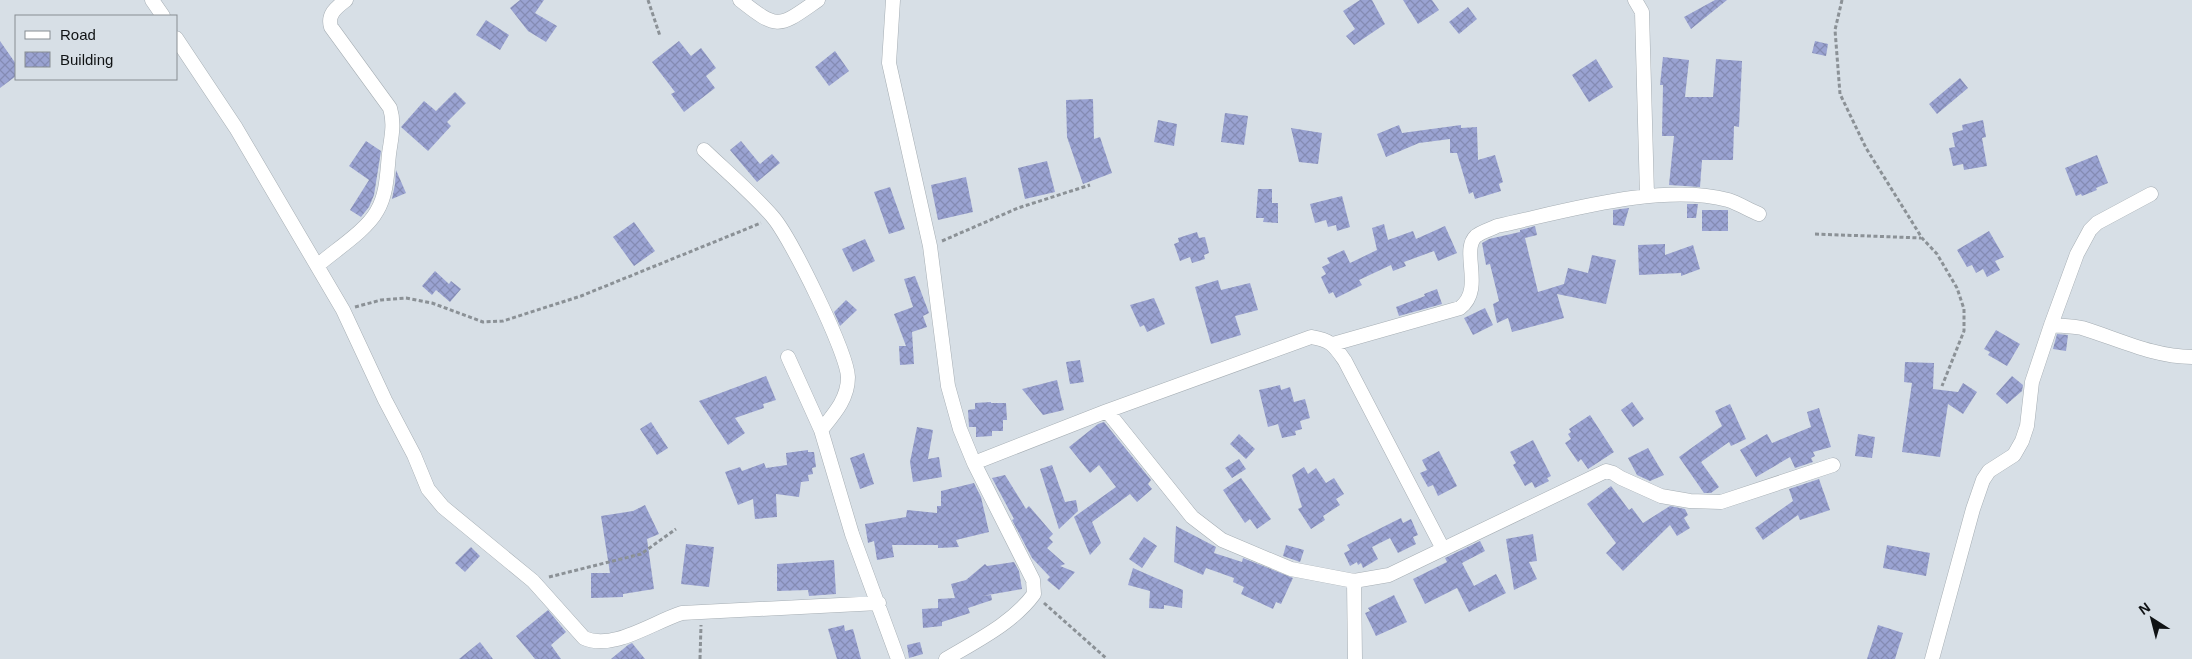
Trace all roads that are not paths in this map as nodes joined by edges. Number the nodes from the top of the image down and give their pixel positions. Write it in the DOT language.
graph roads {
  1 [pos="152,0"];
  2 [pos="346,0"];
  3 [pos="740,0"];
  4 [pos="818,0"];
  5 [pos="893,0"];
  6 [pos="1635,0"];
  7 [pos="162,15"];
  8 [pos="178,41"];
  9 [pos="704,150"];
  10 [pos="2151,194"];
  11 [pos="1647,195"];
  12 [pos="1759,214"];
  13 [pos="317,266"];
  14 [pos="2051,325"];
  15 [pos="1333,344"];
  16 [pos="2192,356"];
  17 [pos="788,357"];
  18 [pos="1107,411"];
  19 [pos="821,430"];
  20 [pos="974,463"];
  21 [pos="1833,465"];
  22 [pos="1443,549"];
  23 [pos="1354,581"];
  24 [pos="879,603"];
  25 [pos="898,659"];
  26 [pos="946,659"];
  27 [pos="1356,659"];
  28 [pos="1932,659"];
  1 -- 7 [label="street"];
  2 -- 13 [label="street"];
  3 -- 4 [label="street"];
  5 -- 20 [label="street"];
  6 -- 11 [label="street"];
  8 -- 13 [label="street"];
  9 -- 19 [label="street"];
  10 -- 14 [label="street"];
  11 -- 12 [label="street"];
  11 -- 15 [label="street"];
  13 -- 24 [label="street"];
  14 -- 16 [label="street"];
  14 -- 28 [label="street"];
  15 -- 18 [label="street"];
  15 -- 22 [label="street"];
  17 -- 19 [label="street"];
  18 -- 20 [label="street"];
  18 -- 23 [label="street"];
  19 -- 24 [label="street"];
  20 -- 26 [label="street"];
  21 -- 22 [label="street"];
  22 -- 23 [label="street"];
  23 -- 27 [label="street"];
  24 -- 25 [label="street"];
}
